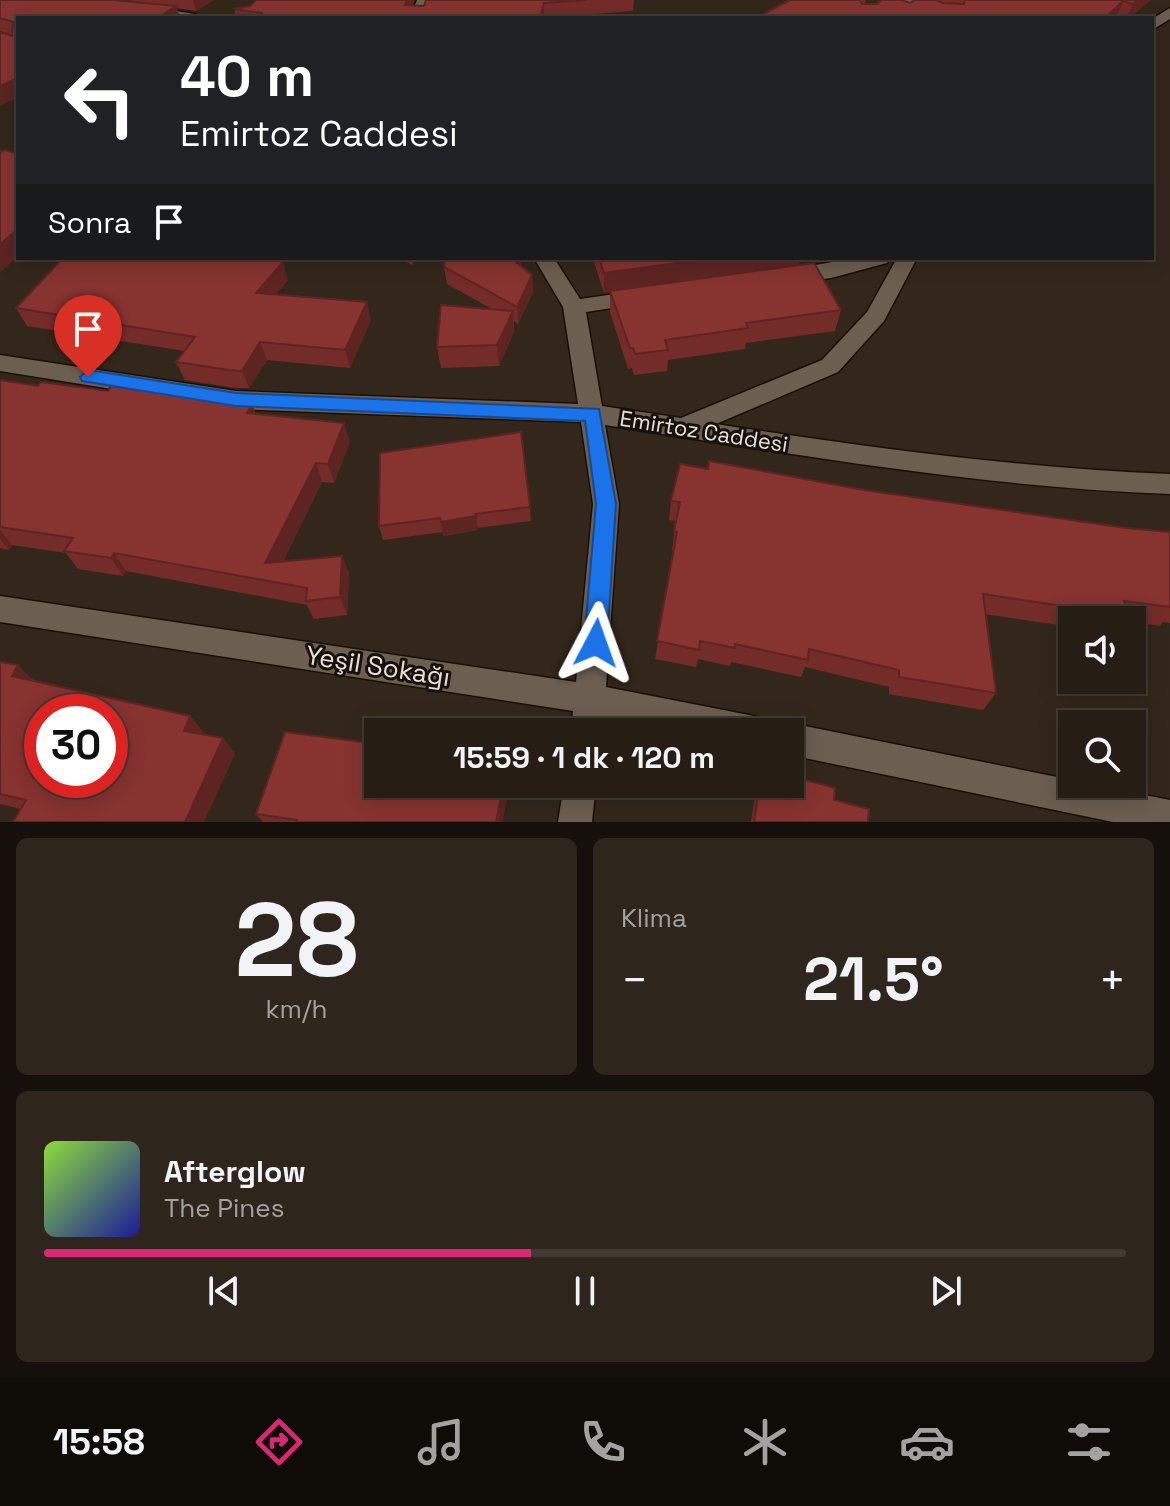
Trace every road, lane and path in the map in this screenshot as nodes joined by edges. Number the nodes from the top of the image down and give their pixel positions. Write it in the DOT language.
graph roads {
  1 [pos="90,0"];
  2 [pos="908,0"];
  3 [pos="121,8"];
  4 [pos="1170,12"];
  5 [pos="106,16"];
  6 [pos="180,16"];
  7 [pos="947,16"];
  8 [pos="1154,24"];
  9 [pos="545,260"];
  10 [pos="872,260"];
  11 [pos="906,260"];
  12 [pos="771,280"];
  13 [pos="665,294"];
  14 [pos="574,307"];
  15 [pos="0,363"];
  16 [pos="593,414"];
  17 [pos="684,427"];
  18 [pos="1170,484"];
  19 [pos="0,609"];
  20 [pos="592,699"];
  21 [pos="589,718"];
  22 [pos="685,718"];
  23 [pos="804,742"];
  24 [pos="578,798"];
  25 [pos="1170,817"];
  26 [pos="575,822"];
  1 -- 3 [label="street"];
  2 -- 7 [label="street"];
  3 -- 5 [label="street"];
  3 -- 6 [label="street"];
  4 -- 8 [label="street"];
  9 -- 14 [label="street"];
  10 -- 12 [label="street"];
  11 -- 17 [label="street"];
  13 -- 14 [label="street"];
  14 -- 16 [label="street"];
  15 -- 16 [label="street, Emirtoz Caddesi"];
  16 -- 17 [label="street, Emirtoz Caddesi"];
  16 -- 20 [label="street"];
  17 -- 18 [label="street, Emirtoz Caddesi"];
  19 -- 20 [label="street, Yeşil Sokağı"];
  20 -- 21 [label="street"];
  20 -- 22 [label="street, Yeşil Sokağı"];
  23 -- 25 [label="street"];
  24 -- 26 [label="street"];
}
